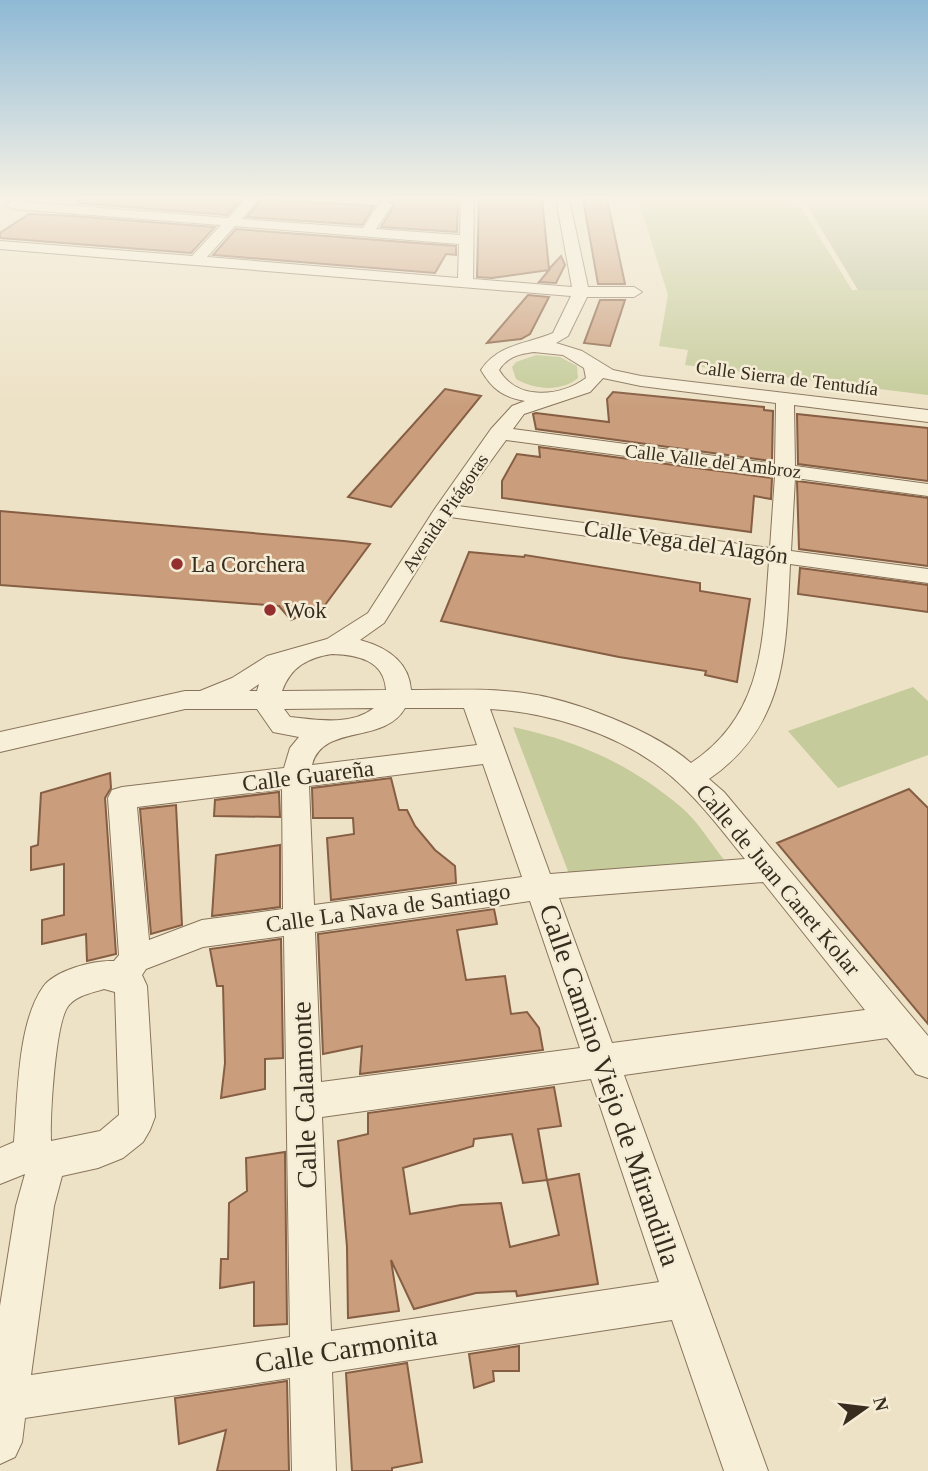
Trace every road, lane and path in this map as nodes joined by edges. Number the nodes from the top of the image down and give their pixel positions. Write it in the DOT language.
graph roads {
  1 [pos="285,268"];
  2 [pos="465,268"];
  3 [pos="576,268"];
  4 [pos="465,281"];
  5 [pos="581,292"];
  6 [pos="634,292"];
  7 [pos="564,343"];
  8 [pos="534,347"];
  9 [pos="590,362"];
  10 [pos="640,382"];
  11 [pos="502,387"];
  12 [pos="586,388"];
  13 [pos="554,397"];
  14 [pos="785,399"];
  15 [pos="518,410"];
  16 [pos="928,416"];
  17 [pos="498,433"];
  18 [pos="785,471"];
  19 [pos="928,490"];
  20 [pos="444,510"];
  21 [pos="779,555"];
  22 [pos="928,576"];
  23 [pos="376,618"];
  24 [pos="333,646"];
  25 [pos="292,659"];
  26 [pos="385,659"];
  27 [pos="474,699"];
  28 [pos="199,700"];
  29 [pos="399,700"];
  30 [pos="265,701"];
  31 [pos="0,742"];
  32 [pos="301,745"];
  33 [pos="494,753"];
  34 [pos="691,777"];
  35 [pos="122,798"];
  36 [pos="771,869"];
  37 [pos="541,887"];
  38 [pos="299,920"];
  39 [pos="128,968"];
  40 [pos="895,1021"];
  41 [pos="602,1062"];
  42 [pos="928,1062"];
  43 [pos="304,1102"];
  44 [pos="42,1155"];
  45 [pos="0,1166"];
  46 [pos="685,1298"];
  47 [pos="311,1354"];
  48 [pos="6,1400"];
  49 [pos="0,1442"];
  50 [pos="314,1471"];
  51 [pos="746,1471"];
  1 -- 4 [label="street"];
  2 -- 4 [label="street"];
  3 -- 5 [label="street"];
  4 -- 5 [label="street"];
  5 -- 6 [label="street"];
  5 -- 7 [label="street"];
  7 -- 8 [label="street"];
  7 -- 9 [label="street"];
  8 -- 11 [label="street"];
  9 -- 10 [label="street, Calle Sierra de Tentudía"];
  9 -- 12 [label="street"];
  10 -- 12 [label="street, Calle Sierra de Tentudía"];
  10 -- 14 [label="street, Calle Sierra de Tentudía"];
  11 -- 13 [label="street"];
  11 -- 15 [label="street"];
  12 -- 13 [label="street, Calle Sierra de Tentudía"];
  13 -- 15 [label="street, Avenida Pitágoras"];
  14 -- 16 [label="street, Calle Sierra de Tentudía"];
  14 -- 18 [label="street"];
  15 -- 17 [label="street, Avenida Pitágoras"];
  17 -- 18 [label="street, Calle Valle del Ambroz"];
  17 -- 20 [label="street, Avenida Pitágoras"];
  18 -- 19 [label="street, Calle Valle del Ambroz"];
  18 -- 21 [label="street"];
  20 -- 21 [label="street, Calle Vega del Alagón"];
  20 -- 23 [label="street, Avenida Pitágoras"];
  21 -- 22 [label="street, Calle Vega del Alagón"];
  21 -- 34 [label="street"];
  23 -- 24 [label="street, Avenida Pitágoras"];
  23 -- 26 [label="street"];
  24 -- 25 [label="street"];
  24 -- 26 [label="street"];
  25 -- 28 [label="street"];
  25 -- 30 [label="street"];
  26 -- 29 [label="street"];
  27 -- 29 [label="street, Calle de Juan Canet Kolar"];
  27 -- 33 [label="street, Calle Camino Viejo de Mirandilla"];
  27 -- 34 [label="street, Calle de Juan Canet Kolar"];
  28 -- 30 [label="street, Calle de Juan Canet Kolar"];
  28 -- 31 [label="street, Calle de Juan Canet Kolar"];
  29 -- 30 [label="street, Calle de Juan Canet Kolar"];
  29 -- 32 [label="street"];
  30 -- 32 [label="street"];
  32 -- 33 [label="street, Calle Guareña"];
  32 -- 35 [label="street, Calle Guareña"];
  32 -- 38 [label="street, Calle Calamonte"];
  33 -- 37 [label="street, Calle Camino Viejo de Mirandilla"];
  34 -- 36 [label="street, Calle de Juan Canet Kolar"];
  35 -- 39 [label="street"];
  36 -- 37 [label="street, Calle La Nava de Santiago"];
  36 -- 40 [label="street, Calle de Juan Canet Kolar"];
  37 -- 38 [label="street, Calle La Nava de Santiago"];
  37 -- 41 [label="street, Calle Camino Viejo de Mirandilla"];
  38 -- 39 [label="street, Calle La Nava de Santiago"];
  38 -- 43 [label="street, Calle Calamonte"];
  39 -- 44 [label="street, Calle La Nava de Santiago"];
  39 -- 44 [label="street"];
  40 -- 41 [label="street"];
  40 -- 42 [label="street, Calle de Juan Canet Kolar"];
  41 -- 43 [label="street"];
  41 -- 46 [label="street, Calle Camino Viejo de Mirandilla"];
  43 -- 47 [label="street, Calle Calamonte"];
  44 -- 45 [label="street"];
  44 -- 48 [label="street, Calle La Nava de Santiago"];
  46 -- 47 [label="street, Calle Carmonita"];
  46 -- 51 [label="street, Calle Camino Viejo de Mirandilla"];
  47 -- 48 [label="street, Calle Carmonita"];
  47 -- 50 [label="street, Calle Calamonte"];
  48 -- 49 [label="street, Calle La Nava de Santiago"];
}
